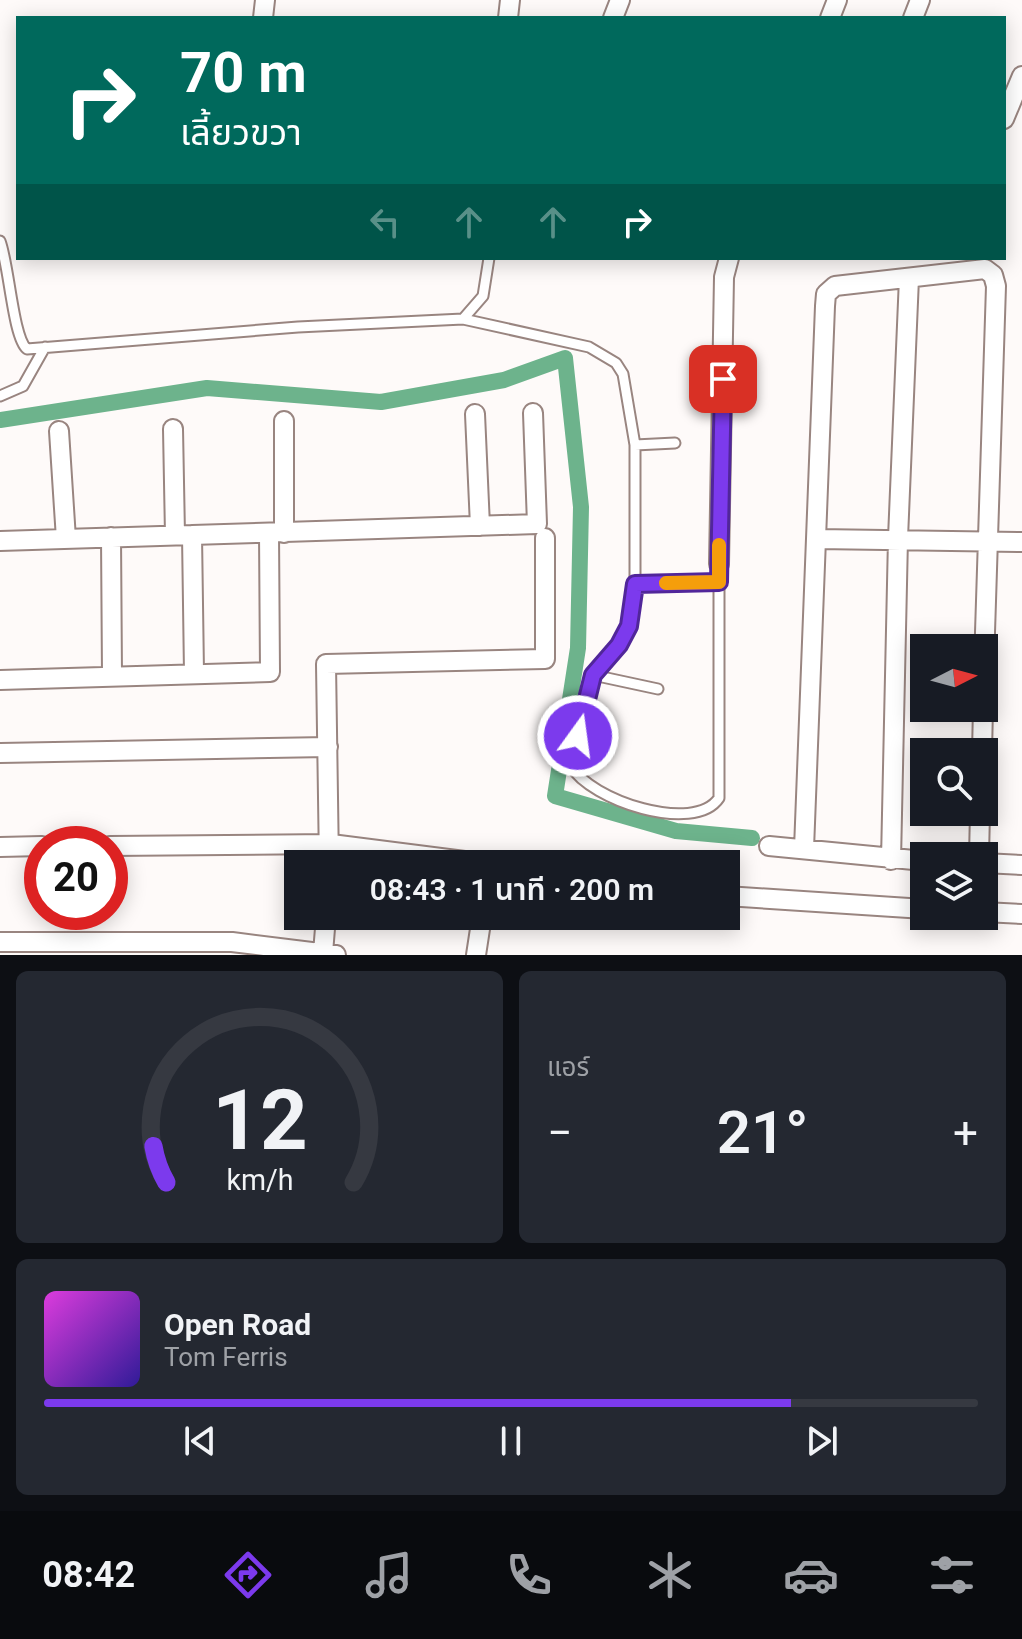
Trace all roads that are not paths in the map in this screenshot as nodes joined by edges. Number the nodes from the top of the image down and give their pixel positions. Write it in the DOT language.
graph roads {
  1 [pos="1021,80"];
  2 [pos="1006,114"];
  3 [pos="0,241"];
  4 [pos="489,260"];
  5 [pos="728,260"];
  6 [pos="909,278"];
  7 [pos="463,319"];
  8 [pos="45,347"];
  9 [pos="0,396"];
  10 [pos="533,413"];
  11 [pos="475,414"];
  12 [pos="284,421"];
  13 [pos="173,429"];
  14 [pos="59,431"];
  15 [pos="675,443"];
  16 [pos="635,445"];
  17 [pos="480,526"];
  18 [pos="277,533"];
  19 [pos="183,535"];
  20 [pos="111,537"];
  21 [pos="545,538"];
  22 [pos="898,538"];
  23 [pos="66,539"];
  24 [pos="818,539"];
  25 [pos="987,539"];
  26 [pos="0,541"];
  27 [pos="1022,542"];
  28 [pos="719,573"];
  29 [pos="635,584"];
  30 [pos="985,634"];
  31 [pos="194,673"];
  32 [pos="112,675"];
  33 [pos="593,675"];
  34 [pos="0,680"];
  35 [pos="658,689"];
  36 [pos="328,747"];
  37 [pos="0,753"];
  38 [pos="331,844"];
  39 [pos="24,846"];
  40 [pos="128,846"];
  41 [pos="769,846"];
  42 [pos="0,847"];
  43 [pos="804,849"];
  44 [pos="330,850"];
  45 [pos="378,850"];
  46 [pos="891,860"];
  47 [pos="910,861"];
  48 [pos="998,864"];
  49 [pos="1022,865"];
  50 [pos="740,897"];
  51 [pos="910,908"];
  52 [pos="998,913"];
  53 [pos="1022,914"];
  54 [pos="327,930"];
  55 [pos="480,930"];
  56 [pos="0,942"];
  57 [pos="330,954"];
  58 [pos="476,955"];
  1 -- 2 [label="street"];
  3 -- 8 [label="lane"];
  4 -- 7 [label="lane"];
  5 -- 28 [label="street"];
  6 -- 22 [label="street"];
  6 -- 24 [label="street"];
  6 -- 25 [label="street"];
  7 -- 8 [label="lane"];
  7 -- 16 [label="lane"];
  8 -- 9 [label="lane"];
  10 -- 17 [label="street"];
  11 -- 17 [label="street"];
  12 -- 18 [label="street"];
  13 -- 19 [label="street"];
  14 -- 23 [label="street"];
  15 -- 16 [label="lane"];
  16 -- 29 [label="lane"];
  17 -- 18 [label="street"];
  18 -- 19 [label="street"];
  18 -- 31 [label="street"];
  19 -- 20 [label="street"];
  19 -- 31 [label="street"];
  20 -- 23 [label="street"];
  20 -- 32 [label="street"];
  21 -- 36 [label="street"];
  22 -- 24 [label="street"];
  22 -- 25 [label="street"];
  22 -- 46 [label="street"];
  23 -- 26 [label="street"];
  24 -- 43 [label="street"];
  25 -- 27 [label="street"];
  25 -- 30 [label="street"];
  28 -- 29 [label="lane"];
  28 -- 33 [label="lane"];
  29 -- 33 [label="lane"];
  31 -- 32 [label="street"];
  32 -- 34 [label="street"];
  33 -- 35 [label="lane"];
  36 -- 37 [label="street"];
  36 -- 38 [label="street"];
  38 -- 40 [label="street"];
  38 -- 44 [label="street"];
  38 -- 45 [label="street"];
  39 -- 42 [label="street"];
  41 -- 43 [label="street"];
  43 -- 46 [label="street"];
  46 -- 47 [label="street"];
  48 -- 49 [label="street"];
  50 -- 51 [label="street"];
  52 -- 53 [label="street"];
  54 -- 57 [label="street"];
  55 -- 58 [label="street"];
  56 -- 57 [label="street"];
}
